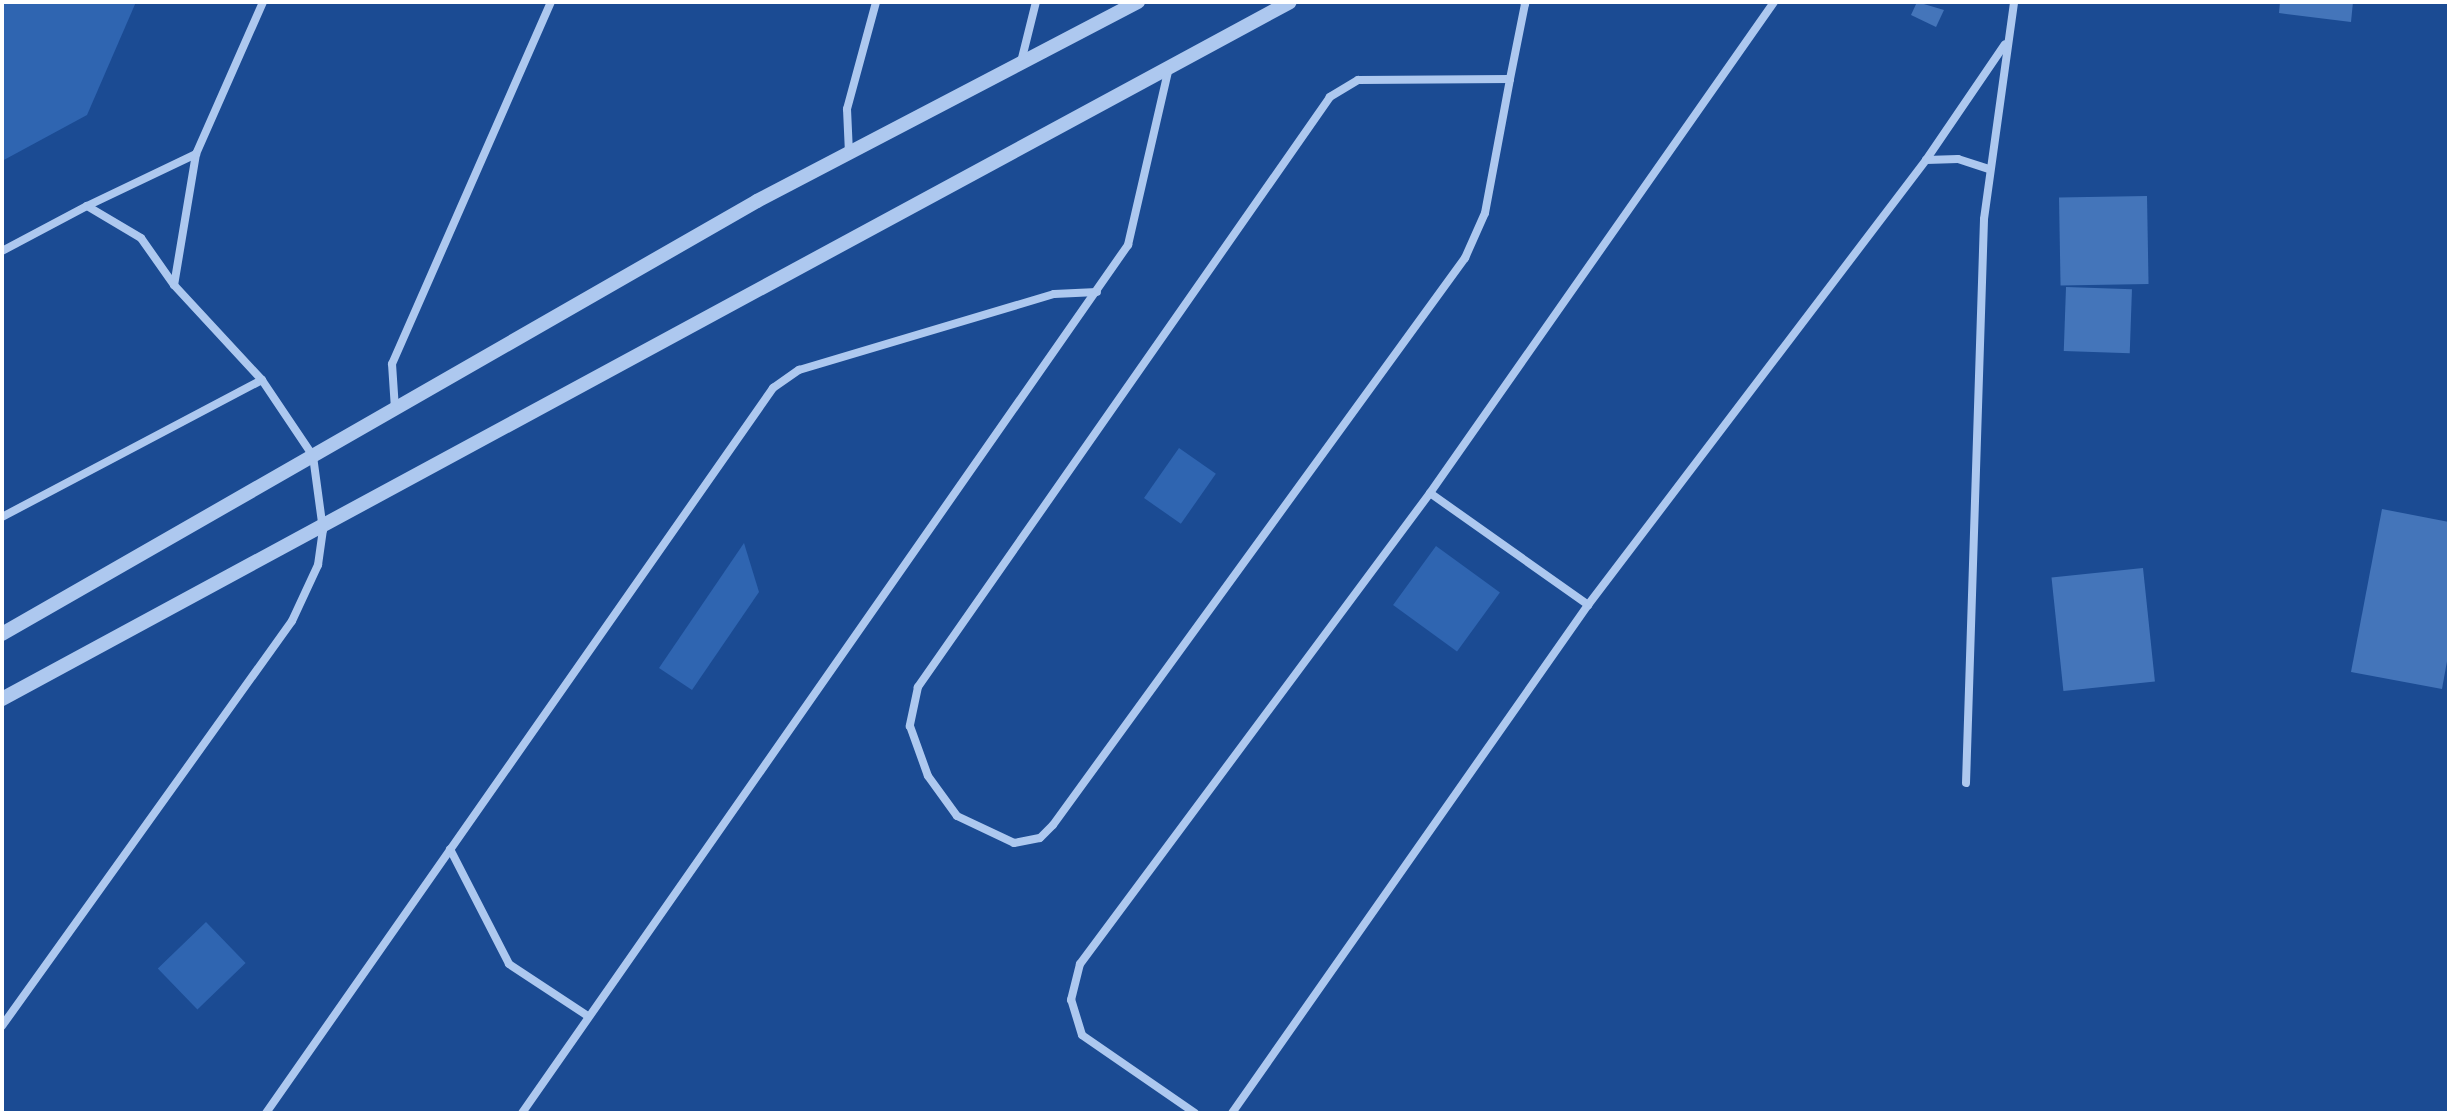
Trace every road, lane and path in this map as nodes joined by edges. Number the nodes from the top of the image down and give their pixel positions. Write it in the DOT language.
graph roads {
  1 [pos="263,2"];
  2 [pos="551,2"];
  3 [pos="876,2"];
  4 [pos="1036,2"];
  5 [pos="1138,2"];
  6 [pos="1290,2"];
  7 [pos="1524,2"];
  8 [pos="1774,2"];
  9 [pos="2014,2"];
  10 [pos="2005,44"];
  11 [pos="1021,63"];
  12 [pos="1169,67"];
  13 [pos="1510,79"];
  14 [pos="849,153"];
  15 [pos="196,154"];
  16 [pos="1926,160"];
  17 [pos="1988,169"];
  18 [pos="87,206"];
  19 [pos="2,251"];
  20 [pos="174,285"];
  21 [pos="1097,292"];
  22 [pos="262,380"];
  23 [pos="395,409"];
  24 [pos="313,456"];
  25 [pos="1430,493"];
  26 [pos="2,517"];
  27 [pos="323,530"];
  28 [pos="1588,605"];
  29 [pos="2,634"];
  30 [pos="2,699"];
  31 [pos="1966,783"];
  32 [pos="450,849"];
  33 [pos="588,1016"];
  34 [pos="2,1026"];
  35 [pos="266,1113"];
  36 [pos="522,1113"];
  37 [pos="1195,1113"];
  38 [pos="1232,1113"];
  1 -- 15 [label="street"];
  2 -- 23 [label="street"];
  3 -- 14 [label="street"];
  4 -- 11 [label="street"];
  5 -- 11 [label="street"];
  6 -- 12 [label="street"];
  7 -- 13 [label="street"];
  8 -- 25 [label="street"];
  9 -- 10 [label="street"];
  10 -- 16 [label="street"];
  10 -- 17 [label="street"];
  11 -- 14 [label="street"];
  12 -- 21 [label="street"];
  12 -- 27 [label="street"];
  13 -- 13 [label="street"];
  14 -- 23 [label="street"];
  15 -- 18 [label="street"];
  15 -- 20 [label="street"];
  16 -- 17 [label="street"];
  16 -- 28 [label="street"];
  17 -- 31 [label="street"];
  18 -- 19 [label="street"];
  18 -- 20 [label="street"];
  20 -- 22 [label="street"];
  21 -- 32 [label="street"];
  21 -- 33 [label="street"];
  22 -- 24 [label="street"];
  22 -- 26 [label="street"];
  23 -- 24 [label="street"];
  24 -- 27 [label="street"];
  24 -- 29 [label="street"];
  25 -- 28 [label="street"];
  25 -- 37 [label="street"];
  27 -- 30 [label="street"];
  27 -- 34 [label="street"];
  28 -- 38 [label="street"];
  32 -- 33 [label="street"];
  32 -- 35 [label="street"];
  33 -- 36 [label="street"];
}
